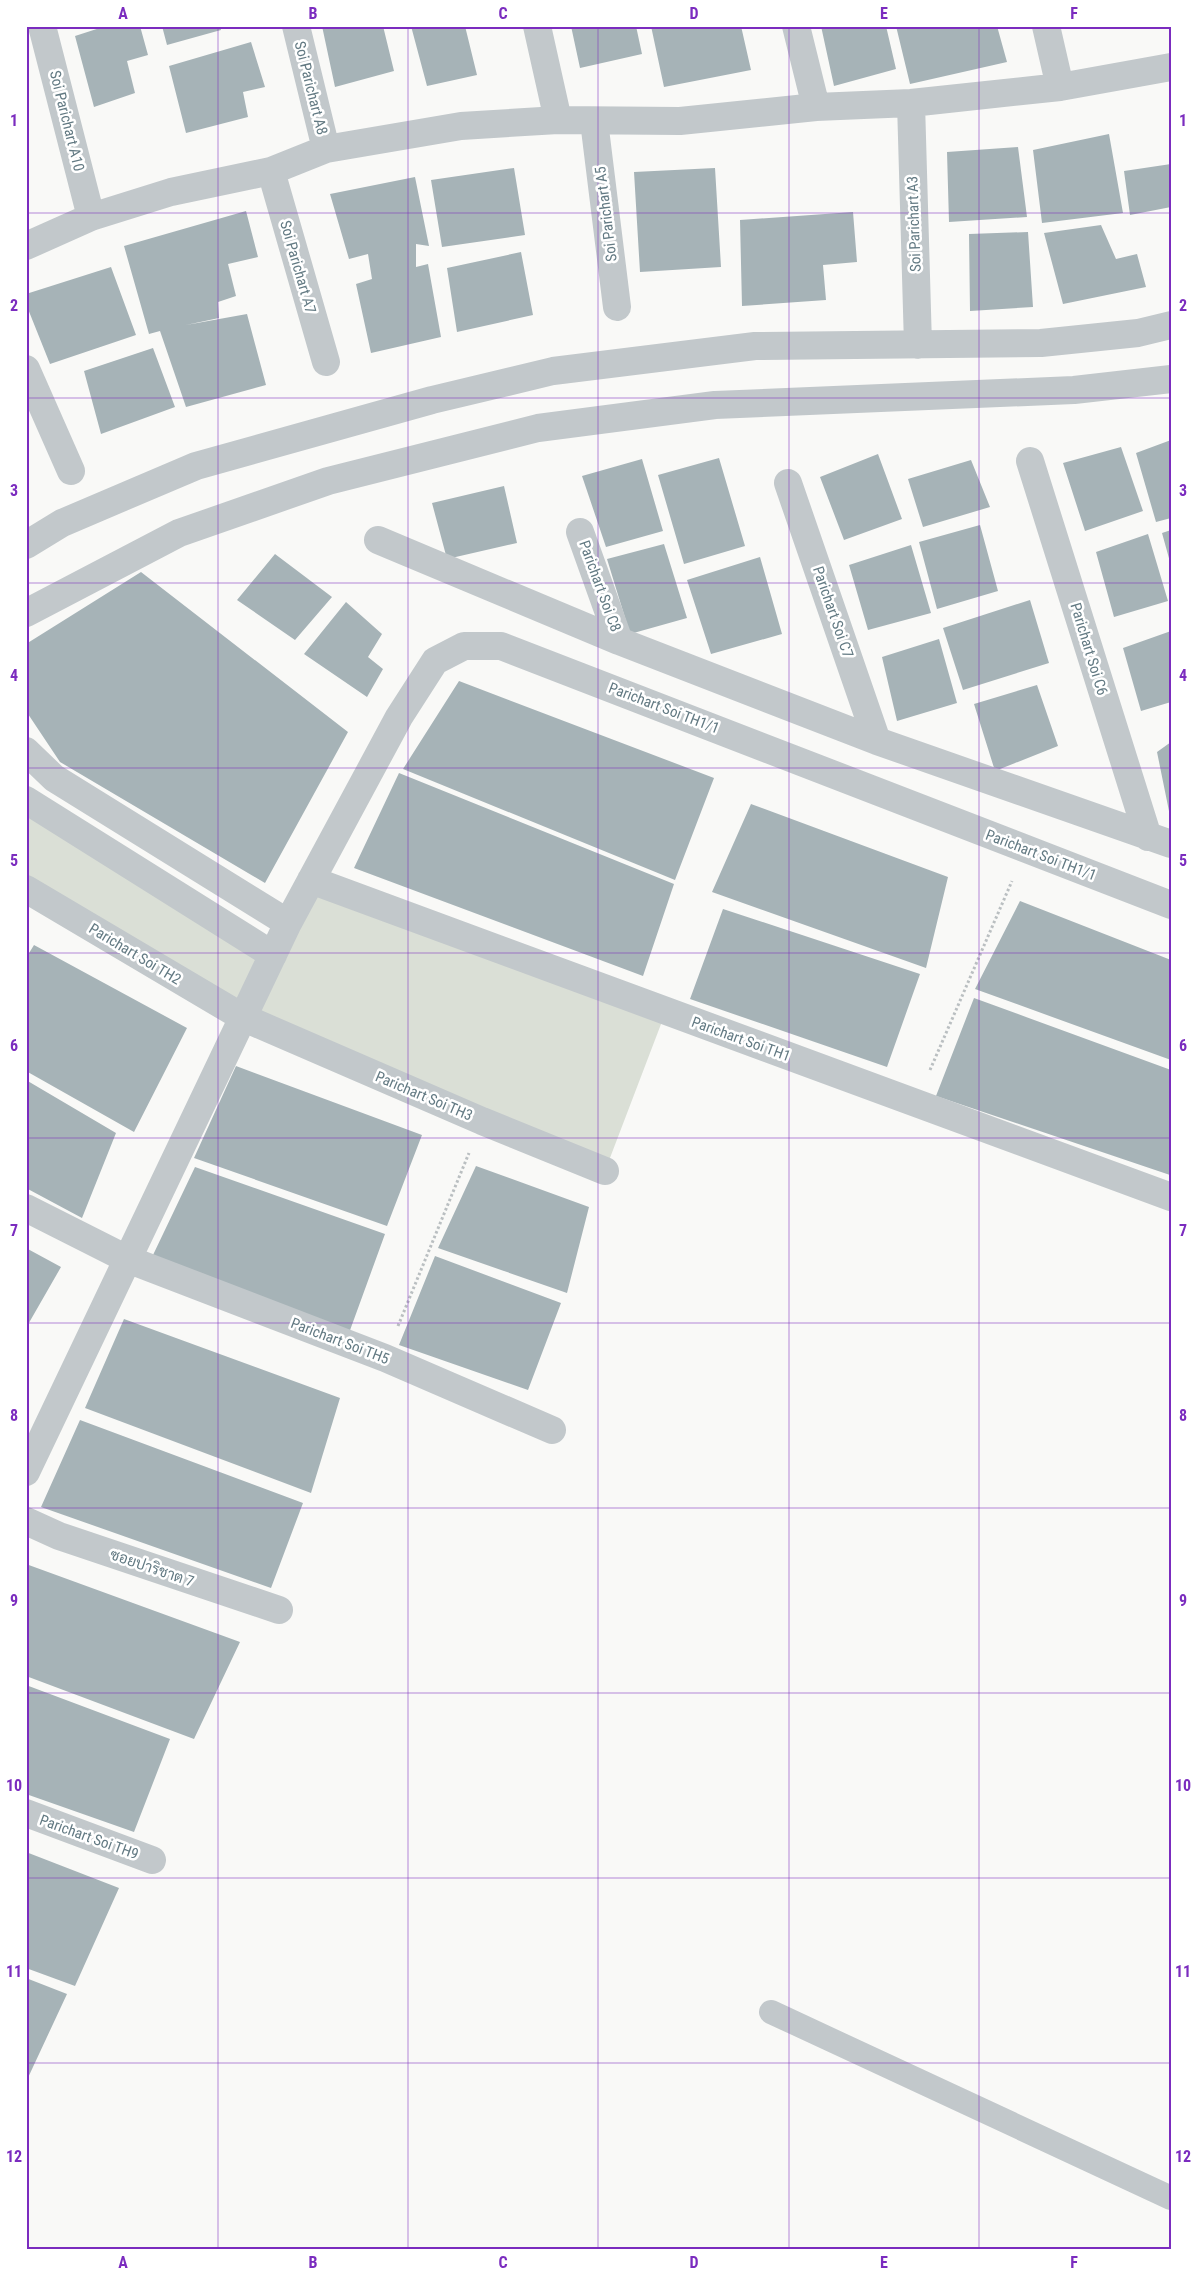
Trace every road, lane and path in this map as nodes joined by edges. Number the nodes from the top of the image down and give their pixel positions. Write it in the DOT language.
graph roads {
  1 [pos="42,26"];
  2 [pos="296,26"];
  3 [pos="537,26"];
  4 [pos="796,26"];
  5 [pos="1046,26"];
  6 [pos="1171,67"];
  7 [pos="1060,87"];
  8 [pos="910,103"];
  9 [pos="816,107"];
  10 [pos="558,120"];
  11 [pos="594,121"];
  12 [pos="326,149"];
  13 [pos="270,171"];
  14 [pos="91,217"];
  15 [pos="26,246"];
  16 [pos="617,307"];
  17 [pos="1171,325"];
  18 [pos="918,345"];
  19 [pos="326,362"];
  20 [pos="26,369"];
  21 [pos="1171,379"];
  22 [pos="1030,461"];
  23 [pos="71,471"];
  24 [pos="788,483"];
  25 [pos="580,532"];
  26 [pos="378,540"];
  27 [pos="26,545"];
  28 [pos="26,613"];
  29 [pos="619,640"];
  30 [pos="877,741"];
  31 [pos="26,751"];
  32 [pos="26,800"];
  33 [pos="1159,841"];
  34 [pos="1026,849"];
  35 [pos="311,880"];
  36 [pos="26,890"];
  37 [pos="1171,905"];
  38 [pos="288,923"];
  39 [pos="273,955"];
  40 [pos="244,1018"];
  41 [pos="916,1103"];
  42 [pos="482,1121"];
  43 [pos="605,1170"];
  44 [pos="1171,1197"];
  45 [pos="26,1208"];
  46 [pos="127,1259"];
  47 [pos="385,1358"];
  48 [pos="552,1430"];
  49 [pos="26,1472"];
  50 [pos="26,1521"];
  51 [pos="279,1610"];
  52 [pos="26,1813"];
  53 [pos="152,1860"];
  54 [pos="771,2012"];
  55 [pos="1171,2198"];
  1 -- 14 [label="street, Soi Parichart A10"];
  2 -- 12 [label="street, Soi Parichart A8"];
  3 -- 10 [label="street"];
  4 -- 9 [label="street"];
  5 -- 7 [label="street"];
  6 -- 7 [label="street"];
  7 -- 8 [label="street"];
  8 -- 9 [label="street"];
  8 -- 18 [label="street, Soi Parichart A3"];
  9 -- 11 [label="street"];
  10 -- 11 [label="street"];
  10 -- 12 [label="street"];
  11 -- 16 [label="street, Soi Parichart A5"];
  12 -- 13 [label="street"];
  13 -- 14 [label="street"];
  13 -- 19 [label="street, Soi Parichart A7"];
  14 -- 15 [label="street"];
  17 -- 18 [label="street"];
  18 -- 27 [label="street"];
  20 -- 23 [label="street"];
  21 -- 28 [label="street"];
  22 -- 33 [label="street, Parichart Soi C6"];
  24 -- 30 [label="street, Parichart Soi C7"];
  25 -- 29 [label="street, Parichart Soi C8"];
  26 -- 29 [label="street"];
  29 -- 30 [label="street"];
  30 -- 33 [label="street"];
  31 -- 38 [label="street"];
  32 -- 39 [label="street"];
  34 -- 35 [label="street, Parichart Soi TH1/1"];
  34 -- 37 [label="street, Parichart Soi TH1/1"];
  34 -- 41 [label="path"];
  35 -- 38 [label="street, Parichart Soi TH1/1"];
  35 -- 41 [label="street, Parichart Soi TH1"];
  36 -- 40 [label="street, Parichart Soi TH2"];
  38 -- 39 [label="street, Parichart Soi TH1/1"];
  39 -- 40 [label="street, Parichart Soi TH1/1"];
  40 -- 42 [label="street, Parichart Soi TH3"];
  40 -- 46 [label="street, Parichart Soi TH1/1"];
  41 -- 44 [label="street, Parichart Soi TH1"];
  42 -- 43 [label="street, Parichart Soi TH3"];
  42 -- 47 [label="path"];
  45 -- 46 [label="street, Parichart Soi TH5"];
  46 -- 47 [label="street, Parichart Soi TH5"];
  46 -- 49 [label="street, Parichart Soi TH1/1"];
  47 -- 48 [label="street, Parichart Soi TH5"];
  50 -- 51 [label="street, ซอยปาริชาต 7"];
  52 -- 53 [label="street, Parichart Soi TH9"];
  54 -- 55 [label="lane"];
}
